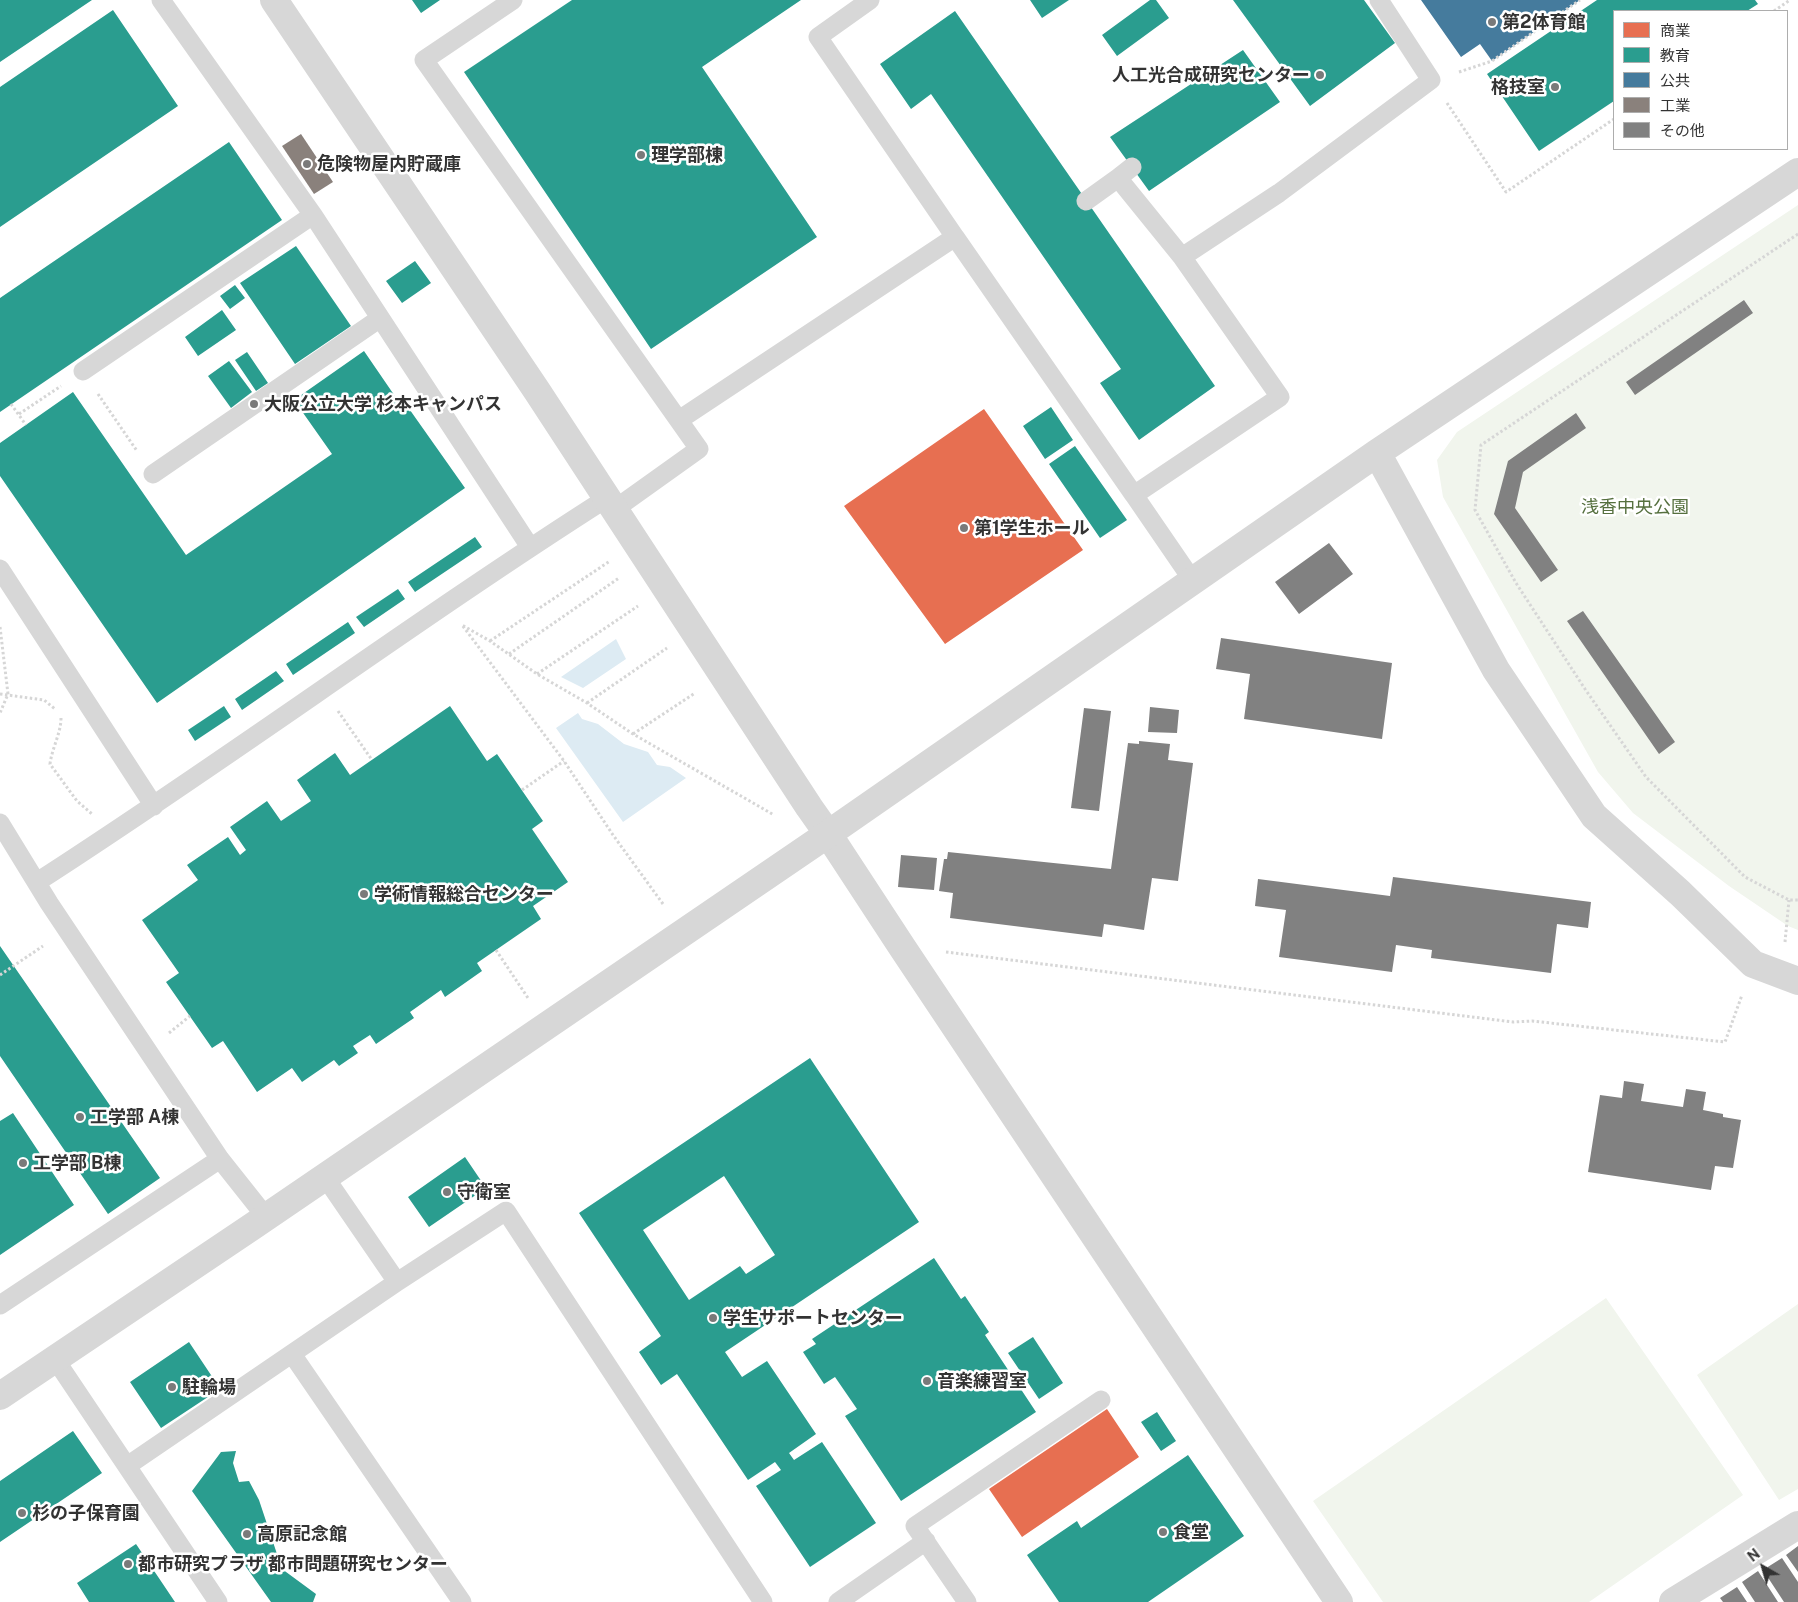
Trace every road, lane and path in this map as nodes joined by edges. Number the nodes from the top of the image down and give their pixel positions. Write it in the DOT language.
graph roads {
  1 [pos="274,0"];
  2 [pos="513,0"];
  3 [pos="870,0"];
  4 [pos="1379,0"];
  5 [pos="1580,0"];
  6 [pos="1790,0"];
  7 [pos="167,2"];
  8 [pos="1775,10"];
  9 [pos="1431,80"];
  10 [pos="1613,120"];
  11 [pos="1798,172"];
  12 [pos="1086,201"];
  13 [pos="313,215"];
  14 [pos="1798,234"];
  15 [pos="955,237"];
  16 [pos="1182,257"];
  17 [pos="379,319"];
  18 [pos="83,372"];
  19 [pos="12,404"];
  20 [pos="18,414"];
  21 [pos="679,420"];
  22 [pos="26,425"];
  23 [pos="1377,453"];
  24 [pos="153,474"];
  25 [pos="1134,495"];
  26 [pos="611,503"];
  27 [pos="530,547"];
  28 [pos="614,558"];
  29 [pos="0,569"];
  30 [pos="625,574"];
  31 [pos="1193,580"];
  32 [pos="644,602"];
  33 [pos="0,628"];
  34 [pos="490,641"];
  35 [pos="673,644"];
  36 [pos="509,654"];
  37 [pos="537,674"];
  38 [pos="702,688"];
  39 [pos="0,694"];
  40 [pos="8,694"];
  41 [pos="587,703"];
  42 [pos="336,709"];
  43 [pos="0,713"];
  44 [pos="633,734"];
  45 [pos="372,760"];
  46 [pos="564,761"];
  47 [pos="522,790"];
  48 [pos="154,806"];
  49 [pos="775,816"];
  50 [pos="0,823"];
  51 [pos="122,827"];
  52 [pos="828,834"];
  53 [pos="37,882"];
  54 [pos="1789,900"];
  55 [pos="1798,900"];
  56 [pos="664,904"];
  57 [pos="43,946"];
  58 [pos="902,947"];
  59 [pos="496,950"];
  60 [pos="1753,964"];
  61 [pos="0,975"];
  62 [pos="1790,979"];
  63 [pos="528,998"];
  64 [pos="220,1159"];
  65 [pos="325,1177"];
  66 [pos="266,1217"];
  67 [pos="398,1282"];
  68 [pos="0,1305"];
  69 [pos="292,1354"];
  70 [pos="55,1359"];
  71 [pos="0,1396"];
  72 [pos="1101,1400"];
  73 [pos="127,1466"];
  74 [pos="1798,1524"];
  75 [pos="926,1541"];
  76 [pos="218,1602"];
  77 [pos="462,1602"];
  78 [pos="763,1602"];
  79 [pos="838,1602"];
  80 [pos="967,1602"];
  81 [pos="1339,1602"];
  82 [pos="1673,1602"];
  1 -- 26 [label="street"];
  2 -- 21 [label="lane"];
  3 -- 15 [label="lane"];
  4 -- 9 [label="lane"];
  5 -- 9 [label="path"];
  6 -- 8 [label="path"];
  7 -- 13 [label="lane"];
  9 -- 10 [label="path"];
  9 -- 16 [label="lane"];
  11 -- 23 [label="street"];
  12 -- 16 [label="lane"];
  13 -- 17 [label="lane"];
  13 -- 18 [label="lane"];
  14 -- 54 [label="path"];
  15 -- 21 [label="lane"];
  15 -- 25 [label="lane"];
  16 -- 25 [label="lane"];
  17 -- 24 [label="lane"];
  17 -- 27 [label="lane"];
  18 -- 20 [label="path"];
  18 -- 24 [label="path"];
  19 -- 20 [label="path"];
  20 -- 22 [label="path"];
  21 -- 26 [label="lane"];
  23 -- 31 [label="street"];
  23 -- 60 [label="street"];
  25 -- 31 [label="lane"];
  26 -- 27 [label="lane"];
  26 -- 52 [label="street"];
  27 -- 48 [label="lane"];
  28 -- 34 [label="path"];
  29 -- 48 [label="lane"];
  30 -- 36 [label="path"];
  31 -- 52 [label="street"];
  32 -- 37 [label="path"];
  33 -- 40 [label="path"];
  34 -- 36 [label="path"];
  34 -- 46 [label="path"];
  35 -- 41 [label="path"];
  36 -- 37 [label="path"];
  37 -- 41 [label="path"];
  38 -- 44 [label="path"];
  39 -- 40 [label="path"];
  40 -- 43 [label="path"];
  40 -- 51 [label="path"];
  41 -- 44 [label="path"];
  42 -- 45 [label="path"];
  44 -- 49 [label="path"];
  46 -- 47 [label="path"];
  46 -- 56 [label="path"];
  48 -- 51 [label="lane"];
  50 -- 53 [label="lane"];
  51 -- 53 [label="lane"];
  52 -- 58 [label="street"];
  52 -- 65 [label="street"];
  53 -- 64 [label="lane"];
  54 -- 55 [label="path"];
  54 -- 62 [label="path"];
  57 -- 61 [label="path"];
  58 -- 60 [label="path"];
  58 -- 81 [label="street"];
  59 -- 63 [label="path"];
  60 -- 62 [label="street"];
  64 -- 66 [label="lane"];
  64 -- 68 [label="lane"];
  65 -- 66 [label="street"];
  65 -- 67 [label="lane"];
  66 -- 70 [label="street"];
  67 -- 69 [label="lane"];
  67 -- 78 [label="lane"];
  69 -- 73 [label="lane"];
  69 -- 77 [label="lane"];
  70 -- 71 [label="street"];
  70 -- 73 [label="lane"];
  72 -- 75 [label="lane"];
  73 -- 76 [label="lane"];
  74 -- 82 [label="street"];
  75 -- 79 [label="lane"];
  75 -- 80 [label="lane"];
}
